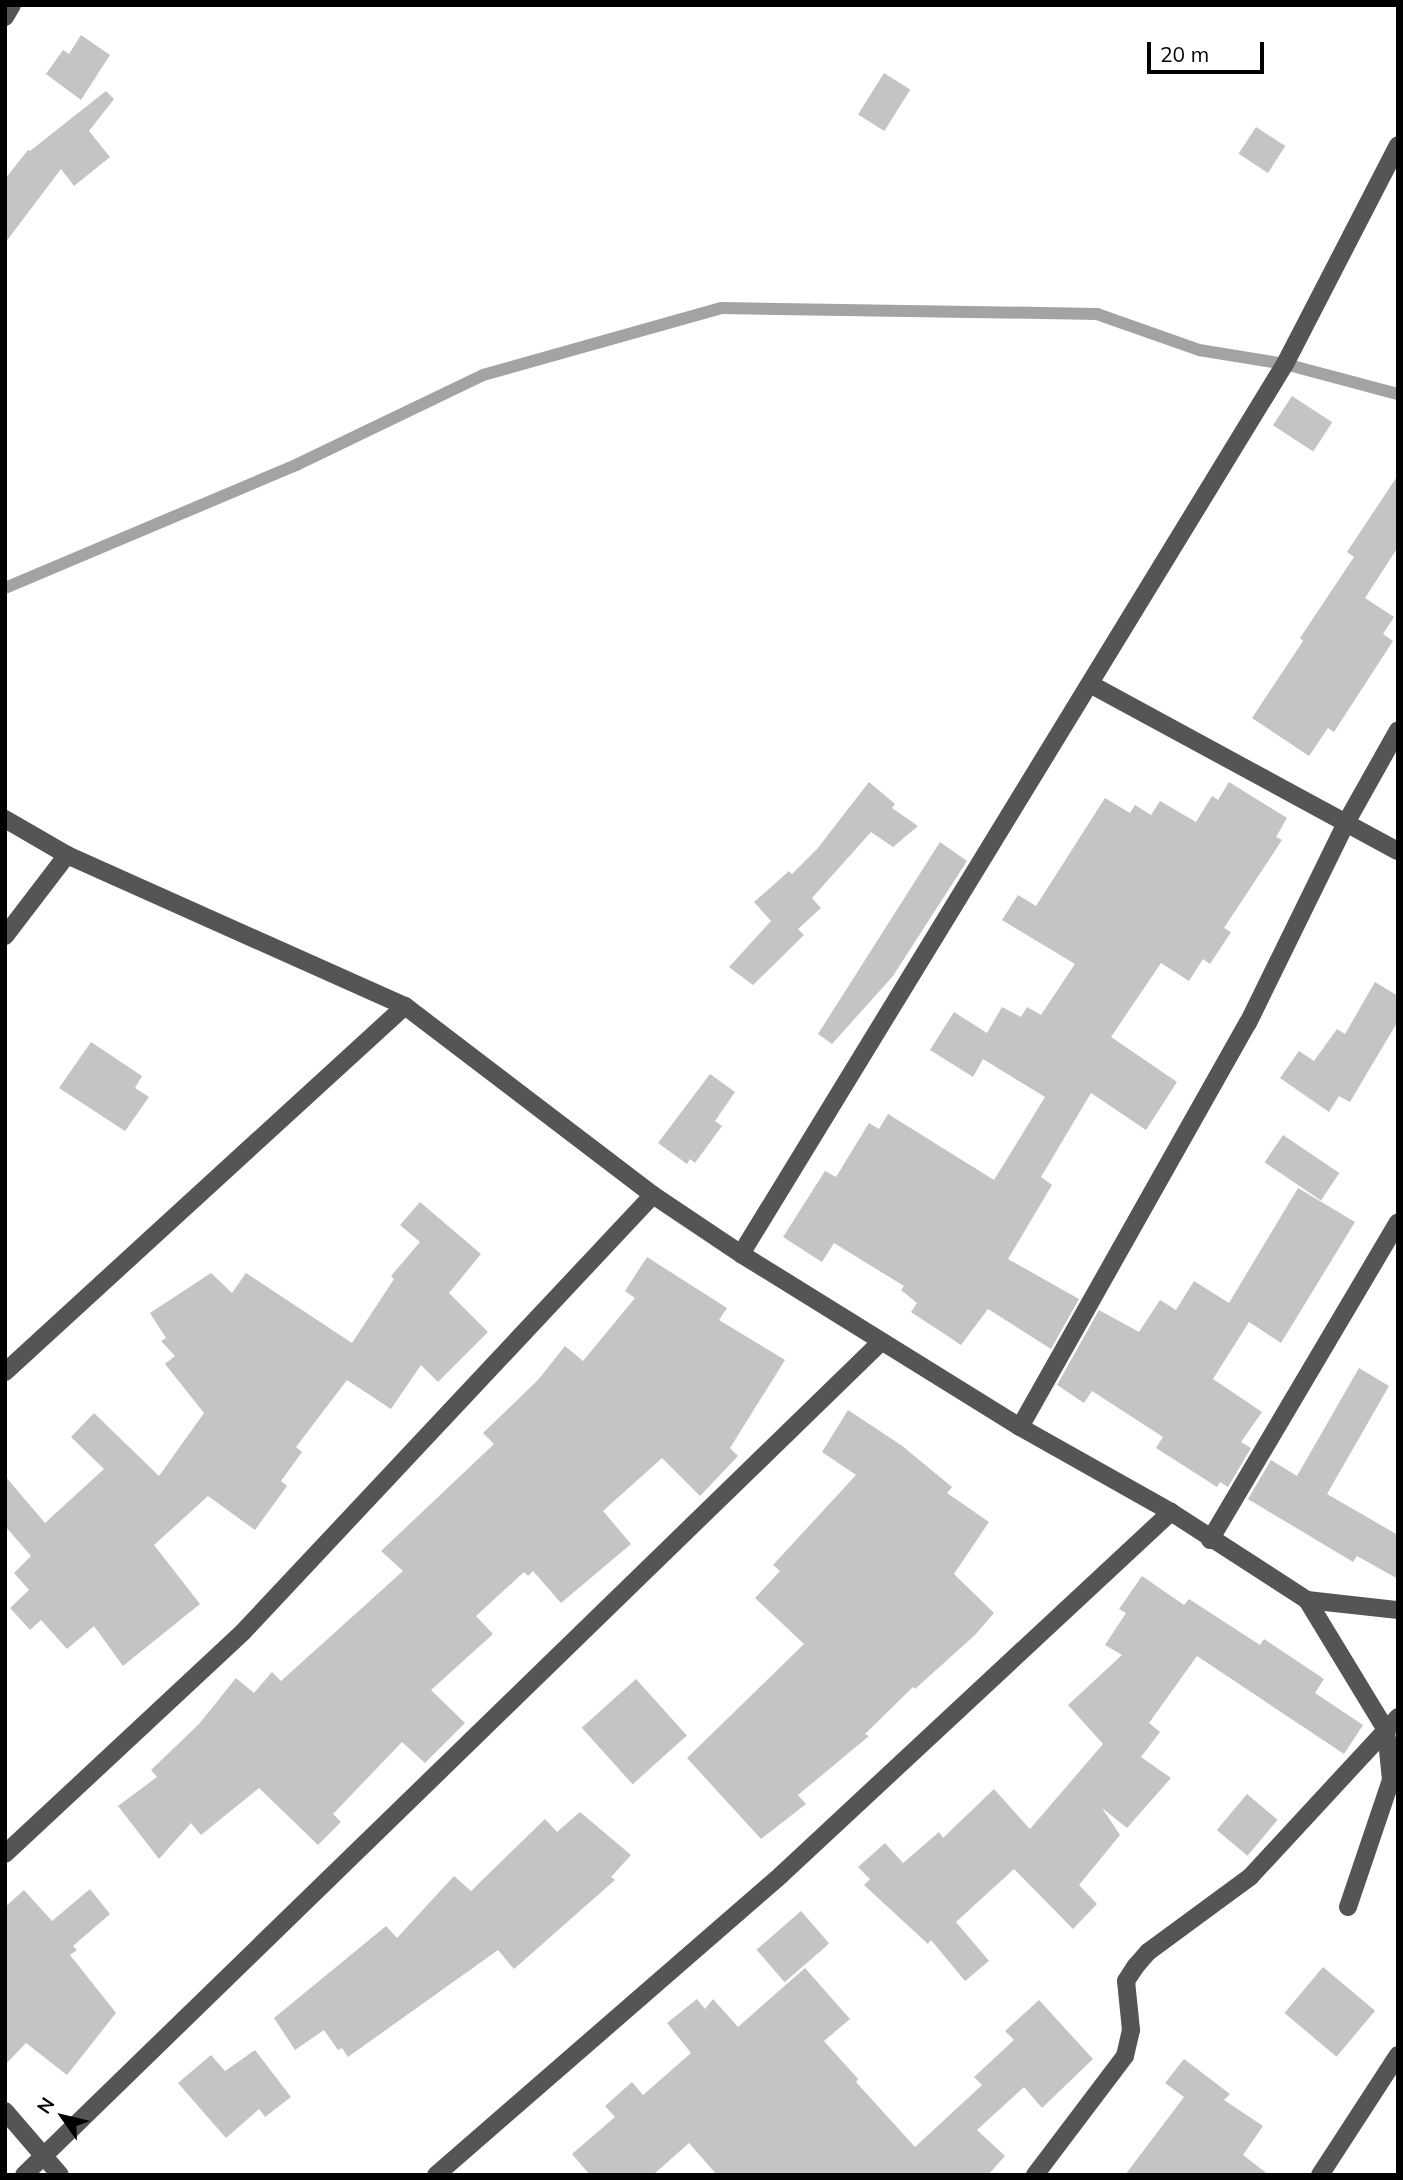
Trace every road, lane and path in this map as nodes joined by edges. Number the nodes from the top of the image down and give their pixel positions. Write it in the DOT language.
graph roads {
  1 [pos="12,5"];
  2 [pos="5,17"];
  3 [pos="1398,145"];
  4 [pos="1090,684"];
  5 [pos="1398,730"];
  6 [pos="5,819"];
  7 [pos="1347,821"];
  8 [pos="1398,851"];
  9 [pos="67,855"];
  10 [pos="5,936"];
  11 [pos="405,1006"];
  12 [pos="653,1195"];
  13 [pos="1398,1222"];
  14 [pos="741,1254"];
  15 [pos="880,1343"];
  16 [pos="5,1372"];
  17 [pos="1020,1427"];
  18 [pos="1171,1512"];
  19 [pos="1210,1540"];
  20 [pos="1307,1600"];
  21 [pos="1398,1610"];
  22 [pos="1392,1724"];
  23 [pos="5,1854"];
  24 [pos="1348,1907"];
  25 [pos="1398,2055"];
  26 [pos="5,2111"];
  27 [pos="46,2157"];
  28 [pos="24,2175"];
  29 [pos="60,2175"];
  30 [pos="436,2175"];
  31 [pos="1035,2175"];
  32 [pos="1320,2175"];
  1 -- 2 [label="street"];
  3 -- 4 [label="street"];
  4 -- 7 [label="street"];
  4 -- 14 [label="street"];
  5 -- 7 [label="street"];
  6 -- 9 [label="street"];
  7 -- 8 [label="street"];
  7 -- 17 [label="street"];
  9 -- 10 [label="street"];
  9 -- 11 [label="street"];
  11 -- 12 [label="street"];
  11 -- 16 [label="street"];
  12 -- 14 [label="street"];
  12 -- 23 [label="street"];
  13 -- 19 [label="street"];
  14 -- 15 [label="street"];
  15 -- 17 [label="street"];
  15 -- 27 [label="street"];
  17 -- 18 [label="street"];
  18 -- 19 [label="street"];
  18 -- 30 [label="street"];
  19 -- 20 [label="street"];
  20 -- 21 [label="street"];
  20 -- 22 [label="street"];
  22 -- 24 [label="street"];
  22 -- 31 [label="street"];
  25 -- 32 [label="street"];
  26 -- 27 [label="street"];
  27 -- 28 [label="street"];
  27 -- 29 [label="street"];
}
